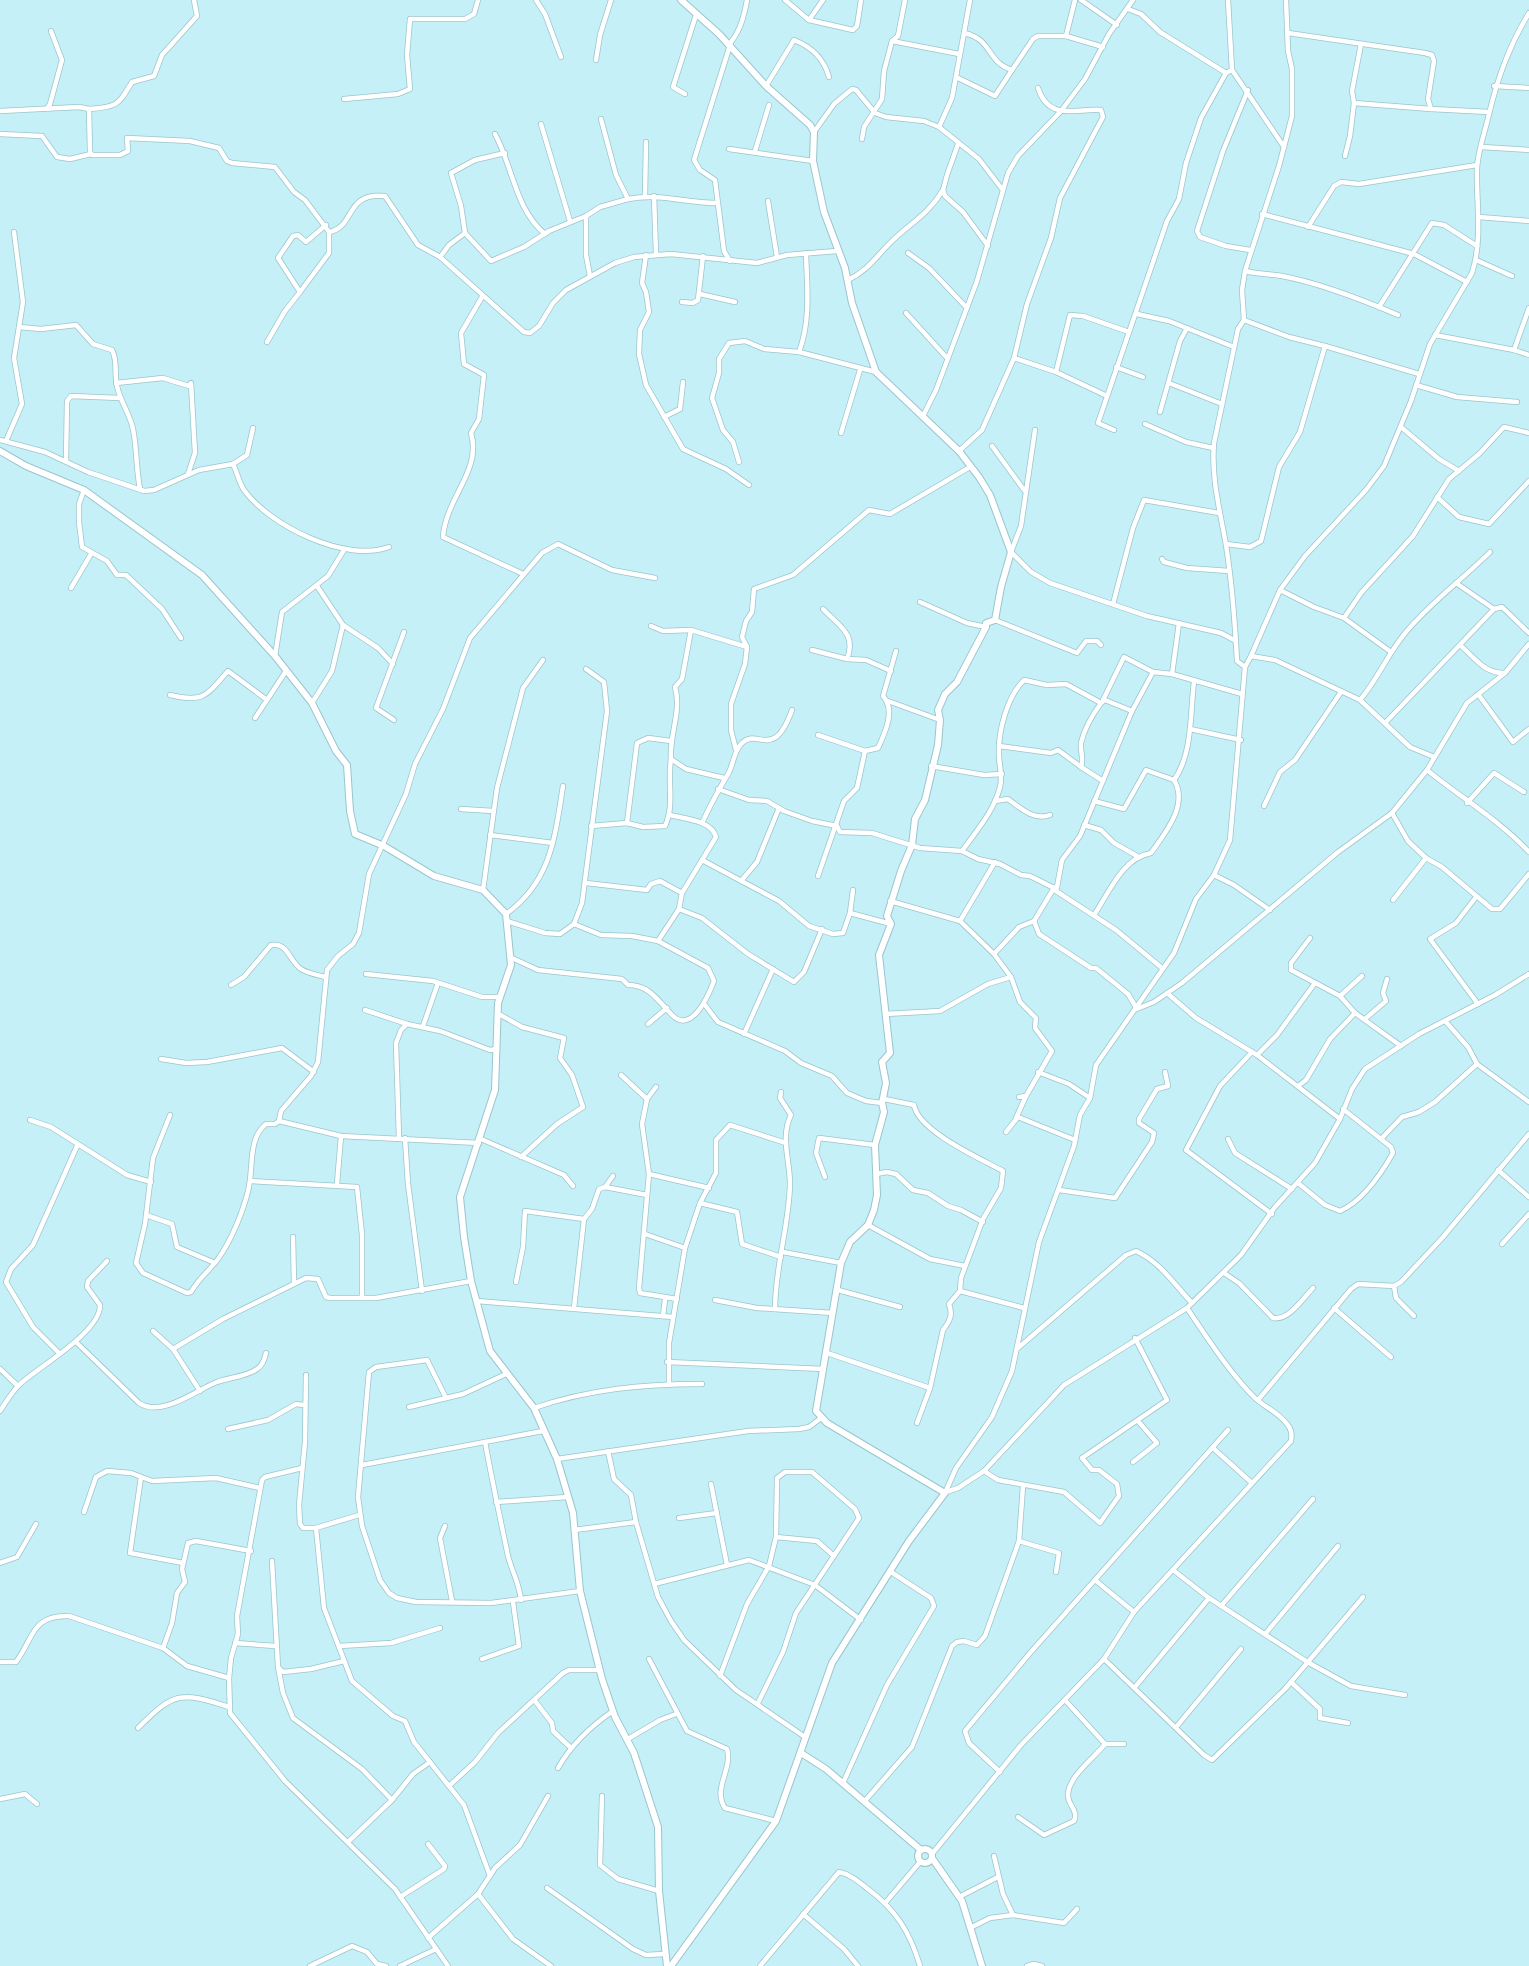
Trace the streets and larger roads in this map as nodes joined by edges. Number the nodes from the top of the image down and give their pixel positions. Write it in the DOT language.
graph roads {
  1 [pos="194,0"];
  2 [pos="478,0"];
  3 [pos="536,0"];
  4 [pos="611,0"];
  5 [pos="681,0"];
  6 [pos="747,0"];
  7 [pos="785,0"];
  8 [pos="823,0"];
  9 [pos="861,0"];
  10 [pos="905,0"];
  11 [pos="970,0"];
  12 [pos="1075,0"];
  13 [pos="1081,0"];
  14 [pos="1133,0"];
  15 [pos="1228,0"];
  16 [pos="1286,0"];
  17 [pos="1128,9"];
  18 [pos="696,15"];
  19 [pos="1528,17"];
  20 [pos="808,20"];
  21 [pos="1118,25"];
  22 [pos="51,31"];
  23 [pos="964,33"];
  24 [pos="1288,33"];
  25 [pos="1066,36"];
  26 [pos="892,41"];
  27 [pos="1360,45"];
  28 [pos="1103,47"];
  29 [pos="731,48"];
  30 [pos="959,54"];
  31 [pos="561,57"];
  32 [pos="596,60"];
  33 [pos="1012,70"];
  34 [pos="1232,70"];
  35 [pos="1226,73"];
  36 [pos="829,77"];
  37 [pos="956,77"];
  38 [pos="766,86"];
  39 [pos="1494,86"];
  40 [pos="1038,88"];
  41 [pos="1529,88"];
  42 [pos="1248,90"];
  43 [pos="685,94"];
  44 [pos="344,99"];
  45 [pos="1354,103"];
  46 [pos="769,105"];
  47 [pos="52,106"];
  48 [pos="89,109"];
  49 [pos="1431,109"];
  50 [pos="0,111"];
  51 [pos="1061,111"];
  52 [pos="1490,112"];
  53 [pos="875,113"];
  54 [pos="601,119"];
  55 [pos="542,124"];
  56 [pos="939,127"];
  57 [pos="814,132"];
  58 [pos="0,134"];
  59 [pos="495,134"];
  60 [pos="862,139"];
  61 [pos="646,142"];
  62 [pos="958,144"];
  63 [pos="1284,147"];
  64 [pos="1482,147"];
  65 [pos="729,149"];
  66 [pos="1529,150"];
  67 [pos="755,151"];
  68 [pos="505,153"];
  69 [pos="91,154"];
  70 [pos="1345,156"];
  71 [pos="813,161"];
  72 [pos="1477,165"];
  73 [pos="1002,189"];
  74 [pos="943,190"];
  75 [pos="645,196"];
  76 [pos="654,196"];
  77 [pos="628,199"];
  78 [pos="768,201"];
  79 [pos="717,202"];
  80 [pos="1262,214"];
  81 [pos="586,216"];
  82 [pos="1479,217"];
  83 [pos="570,221"];
  84 [pos="1529,221"];
  85 [pos="326,225"];
  86 [pos="1308,227"];
  87 [pos="14,232"];
  88 [pos="329,232"];
  89 [pos="465,233"];
  90 [pos="544,234"];
  91 [pos="988,246"];
  92 [pos="1477,246"];
  93 [pos="837,250"];
  94 [pos="1250,250"];
  95 [pos="806,253"];
  96 [pos="908,253"];
  97 [pos="656,254"];
  98 [pos="1414,254"];
  99 [pos="646,255"];
  100 [pos="703,256"];
  101 [pos="440,257"];
  102 [pos="777,257"];
  103 [pos="1476,260"];
  104 [pos="730,261"];
  105 [pos="1245,271"];
  106 [pos="590,276"];
  107 [pos="1512,276"];
  108 [pos="848,280"];
  109 [pos="1467,282"];
  110 [pos="300,292"];
  111 [pos="700,294"];
  112 [pos="482,297"];
  113 [pos="682,302"];
  114 [pos="735,302"];
  115 [pos="1379,307"];
  116 [pos="967,308"];
  117 [pos="1529,308"];
  118 [pos="906,313"];
  119 [pos="1137,314"];
  120 [pos="1398,315"];
  121 [pos="1244,320"];
  122 [pos="18,327"];
  123 [pos="1187,328"];
  124 [pos="1129,332"];
  125 [pos="1435,335"];
  126 [pos="267,342"];
  127 [pos="1325,346"];
  128 [pos="1234,347"];
  129 [pos="1514,350"];
  130 [pos="799,352"];
  131 [pos="1529,355"];
  132 [pos="947,358"];
  133 [pos="1014,358"];
  134 [pos="1116,367"];
  135 [pos="860,370"];
  136 [pos="876,372"];
  137 [pos="1056,372"];
  138 [pos="1419,374"];
  139 [pos="1143,378"];
  140 [pos="682,382"];
  141 [pos="116,383"];
  142 [pos="1168,383"];
  143 [pos="1416,385"];
  144 [pos="1105,395"];
  145 [pos="120,398"];
  146 [pos="1517,402"];
  147 [pos="1222,404"];
  148 [pos="1161,412"];
  149 [pos="923,416"];
  150 [pos="664,417"];
  151 [pos="1145,424"];
  152 [pos="1401,427"];
  153 [pos="254,428"];
  154 [pos="1035,430"];
  155 [pos="1114,430"];
  156 [pos="840,433"];
  157 [pos="1529,433"];
  158 [pos="3,441"];
  159 [pos="992,446"];
  160 [pos="1213,448"];
  161 [pos="0,452"];
  162 [pos="959,452"];
  163 [pos="66,461"];
  164 [pos="739,462"];
  165 [pos="233,464"];
  166 [pos="970,467"];
  167 [pos="1459,471"];
  168 [pos="188,474"];
  169 [pos="1529,481"];
  170 [pos="749,485"];
  171 [pos="140,489"];
  172 [pos="84,490"];
  173 [pos="1024,491"];
  174 [pos="1437,497"];
  175 [pos="1219,513"];
  176 [pos="1226,544"];
  177 [pos="389,547"];
  178 [pos="344,550"];
  179 [pos="1011,552"];
  180 [pos="1490,552"];
  181 [pos="92,554"];
  182 [pos="1162,559"];
  183 [pos="1228,571"];
  184 [pos="523,574"];
  185 [pos="655,578"];
  186 [pos="1456,583"];
  187 [pos="317,586"];
  188 [pos="71,588"];
  189 [pos="1280,590"];
  190 [pos="920,602"];
  191 [pos="1113,604"];
  192 [pos="823,609"];
  193 [pos="1494,609"];
  194 [pos="1344,618"];
  195 [pos="995,620"];
  196 [pos="1179,622"];
  197 [pos="343,625"];
  198 [pos="651,626"];
  199 [pos="986,627"];
  200 [pos="691,630"];
  201 [pos="404,632"];
  202 [pos="1529,633"];
  203 [pos="181,638"];
  204 [pos="1236,640"];
  205 [pos="1529,644"];
  206 [pos="1101,645"];
  207 [pos="1461,646"];
  208 [pos="747,647"];
  209 [pos="812,650"];
  210 [pos="896,651"];
  211 [pos="1391,652"];
  212 [pos="275,656"];
  213 [pos="1251,656"];
  214 [pos="848,659"];
  215 [pos="543,660"];
  216 [pos="393,664"];
  217 [pos="1245,667"];
  218 [pos="586,669"];
  219 [pos="286,671"];
  220 [pos="891,671"];
  221 [pos="1153,672"];
  222 [pos="1505,672"];
  223 [pos="1172,674"];
  224 [pos="1194,682"];
  225 [pos="1341,692"];
  226 [pos="1242,694"];
  227 [pos="1478,694"];
  228 [pos="170,695"];
  229 [pos="267,700"];
  230 [pos="1360,700"];
  231 [pos="888,701"];
  232 [pos="1102,701"];
  233 [pos="312,703"];
  234 [pos="792,710"];
  235 [pos="1132,711"];
  236 [pos="255,718"];
  237 [pos="394,720"];
  238 [pos="940,720"];
  239 [pos="1386,722"];
  240 [pos="1190,729"];
  241 [pos="1529,729"];
  242 [pos="818,735"];
  243 [pos="1241,740"];
  244 [pos="671,741"];
  245 [pos="999,747"];
  246 [pos="736,750"];
  247 [pos="865,751"];
  248 [pos="1434,757"];
  249 [pos="671,759"];
  250 [pos="931,766"];
  251 [pos="1082,767"];
  252 [pos="1427,770"];
  253 [pos="1002,774"];
  254 [pos="724,778"];
  255 [pos="1174,780"];
  256 [pos="1104,781"];
  257 [pos="563,786"];
  258 [pos="718,789"];
  259 [pos="1524,792"];
  260 [pos="995,801"];
  261 [pos="1094,801"];
  262 [pos="1467,803"];
  263 [pos="1264,806"];
  264 [pos="779,808"];
  265 [pos="461,809"];
  266 [pos="493,811"];
  267 [pos="1392,813"];
  268 [pos="670,815"];
  269 [pos="1050,815"];
  270 [pos="627,823"];
  271 [pos="702,823"];
  272 [pos="1084,825"];
  273 [pos="591,826"];
  274 [pos="837,826"];
  275 [pos="490,835"];
  276 [pos="553,843"];
  277 [pos="912,845"];
  278 [pos="384,846"];
  279 [pos="962,851"];
  280 [pos="1529,852"];
  281 [pos="1137,856"];
  282 [pos="1426,858"];
  283 [pos="702,860"];
  284 [pos="994,862"];
  285 [pos="1529,874"];
  286 [pos="1214,875"];
  287 [pos="818,876"];
  288 [pos="741,881"];
  289 [pos="586,883"];
  290 [pos="1056,888"];
  291 [pos="483,890"];
  292 [pos="853,890"];
  293 [pos="682,893"];
  294 [pos="1476,897"];
  295 [pos="1393,900"];
  296 [pos="890,901"];
  297 [pos="680,909"];
  298 [pos="1270,910"];
  299 [pos="850,913"];
  300 [pos="1094,915"];
  301 [pos="507,918"];
  302 [pos="960,921"];
  303 [pos="1034,921"];
  304 [pos="574,924"];
  305 [pos="891,924"];
  306 [pos="822,929"];
  307 [pos="1310,939"];
  308 [pos="658,942"];
  309 [pos="994,954"];
  310 [pos="512,958"];
  311 [pos="1162,968"];
  312 [pos="773,969"];
  313 [pos="366,974"];
  314 [pos="1529,974"];
  315 [pos="1362,976"];
  316 [pos="325,977"];
  317 [pos="1011,977"];
  318 [pos="1387,979"];
  319 [pos="438,983"];
  320 [pos="1315,983"];
  321 [pos="231,985"];
  322 [pos="1167,993"];
  323 [pos="1340,996"];
  324 [pos="500,997"];
  325 [pos="1478,1004"];
  326 [pos="705,1005"];
  327 [pos="667,1008"];
  328 [pos="1137,1008"];
  329 [pos="365,1010"];
  330 [pos="497,1013"];
  331 [pos="1355,1013"];
  332 [pos="885,1014"];
  333 [pos="1366,1018"];
  334 [pos="1446,1022"];
  335 [pos="407,1024"];
  336 [pos="648,1024"];
  337 [pos="423,1026"];
  338 [pos="744,1034"];
  339 [pos="1401,1046"];
  340 [pos="497,1049"];
  341 [pos="1252,1052"];
  342 [pos="1257,1055"];
  343 [pos="161,1059"];
  344 [pos="1477,1064"];
  345 [pos="314,1072"];
  346 [pos="1038,1072"];
  347 [pos="1165,1072"];
  348 [pos="621,1075"];
  349 [pos="1298,1086"];
  350 [pos="656,1087"];
  351 [pos="781,1092"];
  352 [pos="1019,1096"];
  353 [pos="1026,1096"];
  354 [pos="1089,1098"];
  355 [pos="647,1099"];
  356 [pos="883,1101"];
  357 [pos="1529,1102"];
  358 [pos="1343,1109"];
  359 [pos="170,1115"];
  360 [pos="1016,1118"];
  361 [pos="1340,1119"];
  362 [pos="30,1120"];
  363 [pos="279,1121"];
  364 [pos="1006,1132"];
  365 [pos="1529,1134"];
  366 [pos="341,1136"];
  367 [pos="402,1138"];
  368 [pos="1228,1139"];
  369 [pos="1381,1139"];
  370 [pos="1075,1140"];
  371 [pos="480,1141"];
  372 [pos="786,1143"];
  373 [pos="875,1145"];
  374 [pos="77,1146"];
  375 [pos="521,1157"];
  376 [pos="1498,1170"];
  377 [pos="650,1174"];
  378 [pos="876,1174"];
  379 [pos="613,1176"];
  380 [pos="825,1177"];
  381 [pos="250,1181"];
  382 [pos="151,1182"];
  383 [pos="1298,1182"];
  384 [pos="337,1184"];
  385 [pos="573,1186"];
  386 [pos="605,1187"];
  387 [pos="709,1188"];
  388 [pos="1292,1189"];
  389 [pos="1059,1190"];
  390 [pos="647,1195"];
  391 [pos="1529,1197"];
  392 [pos="700,1203"];
  393 [pos="1272,1214"];
  394 [pos="1529,1214"];
  395 [pos="146,1215"];
  396 [pos="584,1219"];
  397 [pos="982,1222"];
  398 [pos="868,1225"];
  399 [pos="645,1234"];
  400 [pos="293,1237"];
  401 [pos="1502,1244"];
  402 [pos="685,1248"];
  403 [pos="782,1255"];
  404 [pos="107,1261"];
  405 [pos="215,1263"];
  406 [pos="841,1263"];
  407 [pos="965,1266"];
  408 [pos="1224,1273"];
  409 [pos="471,1281"];
  410 [pos="516,1282"];
  411 [pos="294,1283"];
  412 [pos="1394,1286"];
  413 [pos="1313,1288"];
  414 [pos="838,1290"];
  415 [pos="422,1291"];
  416 [pos="960,1292"];
  417 [pos="362,1298"];
  418 [pos="665,1299"];
  419 [pos="677,1299"];
  420 [pos="715,1300"];
  421 [pos="477,1301"];
  422 [pos="1192,1303"];
  423 [pos="900,1307"];
  424 [pos="574,1308"];
  425 [pos="1024,1308"];
  426 [pos="1187,1308"];
  427 [pos="1335,1308"];
  428 [pos="775,1309"];
  429 [pos="833,1313"];
  430 [pos="663,1316"];
  431 [pos="1414,1316"];
  432 [pos="673,1317"];
  433 [pos="153,1331"];
  434 [pos="1135,1338"];
  435 [pos="76,1342"];
  436 [pos="1018,1348"];
  437 [pos="174,1349"];
  438 [pos="58,1353"];
  439 [pos="266,1353"];
  440 [pos="826,1353"];
  441 [pos="1391,1357"];
  442 [pos="668,1362"];
  443 [pos="0,1369"];
  444 [pos="823,1369"];
  445 [pos="507,1374"];
  446 [pos="306,1375"];
  447 [pos="669,1384"];
  448 [pos="702,1384"];
  449 [pos="18,1386"];
  450 [pos="930,1388"];
  451 [pos="200,1390"];
  452 [pos="446,1398"];
  453 [pos="1258,1400"];
  454 [pos="304,1405"];
  455 [pos="409,1407"];
  456 [pos="534,1408"];
  457 [pos="0,1411"];
  458 [pos="821,1418"];
  459 [pos="1138,1420"];
  460 [pos="917,1423"];
  461 [pos="228,1429"];
  462 [pos="1228,1430"];
  463 [pos="543,1431"];
  464 [pos="485,1442"];
  465 [pos="1213,1448"];
  466 [pos="608,1451"];
  467 [pos="557,1458"];
  468 [pos="1133,1462"];
  469 [pos="362,1465"];
  470 [pos="302,1468"];
  471 [pos="984,1471"];
  472 [pos="141,1477"];
  473 [pos="1252,1483"];
  474 [pos="711,1484"];
  475 [pos="1023,1486"];
  476 [pos="260,1488"];
  477 [pos="945,1492"];
  478 [pos="567,1497"];
  479 [pos="1313,1499"];
  480 [pos="496,1502"];
  481 [pos="84,1512"];
  482 [pos="717,1513"];
  483 [pos="359,1515"];
  484 [pos="679,1518"];
  485 [pos="636,1522"];
  486 [pos="36,1524"];
  487 [pos="445,1526"];
  488 [pos="316,1528"];
  489 [pos="574,1530"];
  490 [pos="776,1537"];
  491 [pos="1019,1541"];
  492 [pos="1338,1546"];
  493 [pos="251,1551"];
  494 [pos="834,1556"];
  495 [pos="272,1562"];
  496 [pos="0,1563"];
  497 [pos="183,1563"];
  498 [pos="727,1565"];
  499 [pos="770,1566"];
  500 [pos="1173,1570"];
  501 [pos="891,1572"];
  502 [pos="1056,1572"];
  503 [pos="1095,1580"];
  504 [pos="654,1584"];
  505 [pos="816,1585"];
  506 [pos="579,1591"];
  507 [pos="1363,1597"];
  508 [pos="1209,1598"];
  509 [pos="521,1600"];
  510 [pos="452,1601"];
  511 [pos="513,1602"];
  512 [pos="1221,1606"];
  513 [pos="1134,1612"];
  514 [pos="861,1620"];
  515 [pos="440,1628"];
  516 [pos="1266,1633"];
  517 [pos="235,1643"];
  518 [pos="276,1646"];
  519 [pos="339,1646"];
  520 [pos="163,1648"];
  521 [pos="1241,1649"];
  522 [pos="482,1659"];
  523 [pos="649,1659"];
  524 [pos="1104,1659"];
  525 [pos="344,1661"];
  526 [pos="0,1662"];
  527 [pos="1309,1663"];
  528 [pos="278,1667"];
  529 [pos="600,1671"];
  530 [pos="283,1672"];
  531 [pos="720,1676"];
  532 [pos="229,1678"];
  533 [pos="280,1679"];
  534 [pos="1292,1682"];
  535 [pos="1135,1687"];
  536 [pos="1405,1695"];
  537 [pos="1065,1700"];
  538 [pos="535,1701"];
  539 [pos="758,1703"];
  540 [pos="229,1707"];
  541 [pos="613,1711"];
  542 [pos="676,1714"];
  543 [pos="1348,1723"];
  544 [pos="1177,1726"];
  545 [pos="138,1728"];
  546 [pos="805,1737"];
  547 [pos="628,1739"];
  548 [pos="1105,1744"];
  549 [pos="1124,1744"];
  550 [pos="570,1747"];
  551 [pos="801,1753"];
  552 [pos="430,1762"];
  553 [pos="558,1768"];
  554 [pos="999,1772"];
  555 [pos="843,1783"];
  556 [pos="449,1786"];
  557 [pos="548,1796"];
  558 [pos="602,1796"];
  559 [pos="0,1799"];
  560 [pos="392,1800"];
  561 [pos="864,1802"];
  562 [pos="37,1804"];
  563 [pos="1018,1817"];
  564 [pos="776,1821"];
  565 [pos="348,1841"];
  566 [pos="428,1844"];
  567 [pos="994,1856"];
  568 [pos="927,1857"];
  569 [pos="488,1868"];
  570 [pos="495,1868"];
  571 [pos="490,1876"];
  572 [pos="998,1877"];
  573 [pos="547,1888"];
  574 [pos="659,1891"];
  575 [pos="478,1894"];
  576 [pos="400,1897"];
  577 [pos="959,1897"];
  578 [pos="886,1902"];
  579 [pos="1077,1909"];
  580 [pos="803,1914"];
  581 [pos="1013,1915"];
  582 [pos="970,1928"];
  583 [pos="429,1938"];
  584 [pos="436,1949"];
  585 [pos="664,1953"];
  586 [pos="310,1966"];
  587 [pos="386,1966"];
  588 [pos="400,1966"];
  589 [pos="448,1966"];
  590 [pos="551,1966"];
  591 [pos="669,1966"];
  592 [pos="760,1966"];
  593 [pos="858,1966"];
  594 [pos="920,1966"];
  595 [pos="982,1966"];
  596 [pos="1027,1966"];
  597 [pos="1042,1966"];
  1 -- 48 [label="street"];
  2 -- 44 [label="street"];
  3 -- 31 [label="street"];
  4 -- 32 [label="street"];
  5 -- 18 [label="street"];
  6 -- 29 [label="street"];
  7 -- 20 [label="street"];
  8 -- 20 [label="street"];
  9 -- 20 [label="street"];
  10 -- 26 [label="street"];
  11 -- 23 [label="street"];
  12 -- 25 [label="street"];
  13 -- 21 [label="street"];
  14 -- 17 [label="street"];
  15 -- 34 [label="street"];
  16 -- 24 [label="street"];
  17 -- 21 [label="street"];
  17 -- 35 [label="street"];
  18 -- 29 [label="street"];
  18 -- 43 [label="street"];
  19 -- 39 [label="street"];
  21 -- 28 [label="street"];
  22 -- 47 [label="street"];
  23 -- 30 [label="street"];
  23 -- 33 [label="street"];
  24 -- 27 [label="street"];
  24 -- 63 [label="street"];
  25 -- 28 [label="street"];
  25 -- 33 [label="street"];
  26 -- 30 [label="street"];
  26 -- 53 [label="street"];
  27 -- 45 [label="street"];
  27 -- 49 [label="street"];
  28 -- 51 [label="street"];
  29 -- 38 [label="street"];
  29 -- 79 [label="street"];
  30 -- 37 [label="street"];
  33 -- 37 [label="street"];
  34 -- 35 [label="street"];
  34 -- 42 [label="street"];
  35 -- 119 [label="street"];
  36 -- 38 [label="street"];
  37 -- 56 [label="street"];
  38 -- 57 [label="street"];
  39 -- 41 [label="street"];
  39 -- 52 [label="street"];
  40 -- 51 [label="street"];
  42 -- 63 [label="street"];
  42 -- 94 [label="street"];
  45 -- 49 [label="street"];
  45 -- 70 [label="street"];
  46 -- 67 [label="street"];
  47 -- 48 [label="street"];
  47 -- 50 [label="street"];
  48 -- 69 [label="street"];
  49 -- 52 [label="street"];
  51 -- 73 [label="street"];
  51 -- 133 [label="street"];
  52 -- 64 [label="street"];
  53 -- 56 [label="street"];
  53 -- 57 [label="street"];
  53 -- 60 [label="street"];
  54 -- 77 [label="street"];
  55 -- 83 [label="street"];
  56 -- 62 [label="street"];
  57 -- 71 [label="street"];
  58 -- 69 [label="street"];
  59 -- 68 [label="street"];
  61 -- 75 [label="street"];
  62 -- 73 [label="street"];
  62 -- 74 [label="street"];
  63 -- 80 [label="street"];
  64 -- 66 [label="street"];
  64 -- 72 [label="street"];
  65 -- 67 [label="street"];
  67 -- 71 [label="street"];
  68 -- 89 [label="street"];
  68 -- 90 [label="street"];
  69 -- 85 [label="street"];
  71 -- 93 [label="street"];
  72 -- 82 [label="street"];
  72 -- 86 [label="street"];
  73 -- 91 [label="street"];
  74 -- 91 [label="street"];
  74 -- 108 [label="street"];
  75 -- 76 [label="street"];
  75 -- 77 [label="street"];
  76 -- 79 [label="street"];
  76 -- 97 [label="street"];
  77 -- 81 [label="street"];
  78 -- 102 [label="street"];
  79 -- 104 [label="street"];
  80 -- 86 [label="street"];
  80 -- 94 [label="street"];
  81 -- 83 [label="street"];
  81 -- 106 [label="street"];
  82 -- 84 [label="street"];
  82 -- 92 [label="street"];
  83 -- 90 [label="street"];
  85 -- 88 [label="street"];
  85 -- 110 [label="street"];
  86 -- 98 [label="street"];
  87 -- 122 [label="street"];
  88 -- 101 [label="street"];
  88 -- 110 [label="street"];
  89 -- 90 [label="street"];
  89 -- 101 [label="street"];
  91 -- 116 [label="street"];
  92 -- 98 [label="street"];
  92 -- 103 [label="street"];
  93 -- 95 [label="street"];
  93 -- 108 [label="street"];
  94 -- 105 [label="street"];
  95 -- 102 [label="street"];
  95 -- 130 [label="street"];
  96 -- 116 [label="street"];
  97 -- 99 [label="street"];
  97 -- 100 [label="street"];
  98 -- 109 [label="street"];
  98 -- 115 [label="street"];
  99 -- 106 [label="street"];
  99 -- 150 [label="street"];
  100 -- 104 [label="street"];
  100 -- 111 [label="street"];
  101 -- 112 [label="street"];
  102 -- 104 [label="street"];
  103 -- 107 [label="street"];
  103 -- 109 [label="street"];
  105 -- 115 [label="street"];
  105 -- 121 [label="street"];
  106 -- 112 [label="street"];
  108 -- 136 [label="street"];
  109 -- 125 [label="street"];
  110 -- 126 [label="street"];
  111 -- 113 [label="street"];
  111 -- 114 [label="street"];
  112 -- 184 [label="street"];
  115 -- 120 [label="street"];
  116 -- 132 [label="street"];
  117 -- 129 [label="street"];
  118 -- 132 [label="street"];
  119 -- 123 [label="street"];
  119 -- 124 [label="street"];
  121 -- 127 [label="street"];
  121 -- 128 [label="street"];
  122 -- 141 [label="street"];
  122 -- 158 [label="street"];
  123 -- 128 [label="street"];
  123 -- 142 [label="street"];
  124 -- 134 [label="street"];
  124 -- 137 [label="street"];
  125 -- 129 [label="street"];
  125 -- 138 [label="street"];
  127 -- 138 [label="street"];
  127 -- 176 [label="street"];
  128 -- 147 [label="street"];
  129 -- 131 [label="street"];
  130 -- 135 [label="street"];
  130 -- 164 [label="street"];
  132 -- 149 [label="street"];
  133 -- 137 [label="street"];
  133 -- 162 [label="street"];
  134 -- 139 [label="street"];
  134 -- 144 [label="street"];
  135 -- 136 [label="street"];
  135 -- 156 [label="street"];
  136 -- 149 [label="street"];
  137 -- 144 [label="street"];
  138 -- 143 [label="street"];
  140 -- 150 [label="street"];
  141 -- 145 [label="street"];
  141 -- 168 [label="street"];
  142 -- 147 [label="street"];
  142 -- 148 [label="street"];
  143 -- 146 [label="street"];
  143 -- 152 [label="street"];
  144 -- 155 [label="street"];
  145 -- 163 [label="street"];
  145 -- 171 [label="street"];
  147 -- 160 [label="street"];
  149 -- 162 [label="street"];
  150 -- 170 [label="street"];
  151 -- 160 [label="street"];
  152 -- 167 [label="street"];
  152 -- 189 [label="street"];
  153 -- 165 [label="street"];
  154 -- 173 [label="street"];
  157 -- 167 [label="street"];
  158 -- 163 [label="street"];
  159 -- 173 [label="street"];
  160 -- 175 [label="street"];
  161 -- 172 [label="street"];
  162 -- 166 [label="street"];
  163 -- 171 [label="street"];
  165 -- 168 [label="street"];
  165 -- 178 [label="street"];
  166 -- 179 [label="street"];
  166 -- 208 [label="street"];
  167 -- 174 [label="street"];
  168 -- 171 [label="street"];
  169 -- 174 [label="street"];
  172 -- 181 [label="street"];
  172 -- 212 [label="street"];
  173 -- 179 [label="street"];
  174 -- 194 [label="street"];
  175 -- 176 [label="street"];
  175 -- 191 [label="street"];
  176 -- 183 [label="street"];
  177 -- 178 [label="street"];
  178 -- 187 [label="street"];
  179 -- 191 [label="street"];
  179 -- 195 [label="street"];
  180 -- 186 [label="street"];
  181 -- 188 [label="street"];
  181 -- 203 [label="street"];
  182 -- 183 [label="street"];
  183 -- 204 [label="street"];
  184 -- 185 [label="street"];
  184 -- 278 [label="street"];
  186 -- 193 [label="street"];
  186 -- 211 [label="street"];
  187 -- 197 [label="street"];
  187 -- 212 [label="street"];
  189 -- 194 [label="street"];
  189 -- 213 [label="street"];
  190 -- 199 [label="street"];
  191 -- 196 [label="street"];
  192 -- 214 [label="street"];
  193 -- 202 [label="street"];
  193 -- 207 [label="street"];
  194 -- 211 [label="street"];
  195 -- 199 [label="street"];
  195 -- 206 [label="street"];
  196 -- 204 [label="street"];
  196 -- 223 [label="street"];
  197 -- 216 [label="street"];
  197 -- 233 [label="street"];
  198 -- 200 [label="street"];
  199 -- 238 [label="street"];
  200 -- 208 [label="street"];
  200 -- 244 [label="street"];
  201 -- 216 [label="street"];
  204 -- 217 [label="street"];
  205 -- 222 [label="street"];
  207 -- 222 [label="street"];
  207 -- 239 [label="street"];
  208 -- 246 [label="street"];
  209 -- 214 [label="street"];
  210 -- 220 [label="street"];
  211 -- 230 [label="street"];
  212 -- 219 [label="street"];
  213 -- 217 [label="street"];
  213 -- 225 [label="street"];
  214 -- 220 [label="street"];
  215 -- 266 [label="street"];
  216 -- 237 [label="street"];
  217 -- 226 [label="street"];
  218 -- 273 [label="street"];
  219 -- 229 [label="street"];
  219 -- 233 [label="street"];
  220 -- 231 [label="street"];
  221 -- 223 [label="street"];
  221 -- 232 [label="street"];
  221 -- 235 [label="street"];
  222 -- 227 [label="street"];
  223 -- 224 [label="street"];
  224 -- 226 [label="street"];
  224 -- 240 [label="street"];
  225 -- 230 [label="street"];
  225 -- 263 [label="street"];
  226 -- 243 [label="street"];
  227 -- 241 [label="street"];
  227 -- 248 [label="street"];
  228 -- 229 [label="street"];
  229 -- 236 [label="street"];
  230 -- 239 [label="street"];
  231 -- 238 [label="street"];
  231 -- 247 [label="street"];
  232 -- 235 [label="street"];
  232 -- 245 [label="street"];
  232 -- 251 [label="street"];
  233 -- 278 [label="street"];
  234 -- 246 [label="street"];
  235 -- 256 [label="street"];
  238 -- 250 [label="street"];
  239 -- 248 [label="street"];
  240 -- 243 [label="street"];
  240 -- 255 [label="street"];
  242 -- 247 [label="street"];
  243 -- 286 [label="street"];
  244 -- 249 [label="street"];
  244 -- 270 [label="street"];
  245 -- 251 [label="street"];
  245 -- 253 [label="street"];
  246 -- 254 [label="street"];
  247 -- 274 [label="street"];
  248 -- 252 [label="street"];
  249 -- 254 [label="street"];
  249 -- 268 [label="street"];
  250 -- 253 [label="street"];
  250 -- 277 [label="street"];
  251 -- 256 [label="street"];
  252 -- 262 [label="street"];
  252 -- 267 [label="street"];
  253 -- 260 [label="street"];
  254 -- 258 [label="street"];
  255 -- 261 [label="street"];
  255 -- 281 [label="street"];
  256 -- 261 [label="street"];
  257 -- 276 [label="street"];
  258 -- 264 [label="street"];
  258 -- 271 [label="street"];
  259 -- 262 [label="street"];
  260 -- 269 [label="street"];
  260 -- 279 [label="street"];
  261 -- 272 [label="street"];
  262 -- 280 [label="street"];
  264 -- 274 [label="street"];
  264 -- 288 [label="street"];
  265 -- 266 [label="street"];
  266 -- 275 [label="street"];
  267 -- 282 [label="street"];
  267 -- 298 [label="street"];
  268 -- 270 [label="street"];
  268 -- 271 [label="street"];
  270 -- 273 [label="street"];
  271 -- 283 [label="street"];
  272 -- 281 [label="street"];
  272 -- 290 [label="street"];
  273 -- 289 [label="street"];
  274 -- 277 [label="street"];
  274 -- 287 [label="street"];
  275 -- 276 [label="street"];
  275 -- 291 [label="street"];
  276 -- 301 [label="street"];
  277 -- 279 [label="street"];
  277 -- 296 [label="street"];
  278 -- 291 [label="street"];
  278 -- 316 [label="street"];
  279 -- 284 [label="street"];
  281 -- 300 [label="street"];
  282 -- 294 [label="street"];
  282 -- 295 [label="street"];
  283 -- 288 [label="street"];
  283 -- 293 [label="street"];
  284 -- 290 [label="street"];
  284 -- 302 [label="street"];
  285 -- 294 [label="street"];
  286 -- 298 [label="street"];
  286 -- 311 [label="street"];
  288 -- 306 [label="street"];
  289 -- 293 [label="street"];
  289 -- 304 [label="street"];
  290 -- 300 [label="street"];
  290 -- 303 [label="street"];
  291 -- 301 [label="street"];
  292 -- 299 [label="street"];
  293 -- 297 [label="street"];
  294 -- 325 [label="street"];
  296 -- 302 [label="street"];
  296 -- 305 [label="street"];
  297 -- 308 [label="street"];
  297 -- 312 [label="street"];
  298 -- 322 [label="street"];
  299 -- 305 [label="street"];
  299 -- 306 [label="street"];
  300 -- 311 [label="street"];
  301 -- 304 [label="street"];
  301 -- 310 [label="street"];
  302 -- 309 [label="street"];
  303 -- 309 [label="street"];
  303 -- 328 [label="street"];
  304 -- 308 [label="street"];
  305 -- 332 [label="street"];
  306 -- 312 [label="street"];
  307 -- 320 [label="street"];
  308 -- 326 [label="street"];
  309 -- 317 [label="street"];
  310 -- 324 [label="street"];
  310 -- 327 [label="street"];
  311 -- 328 [label="street"];
  312 -- 338 [label="street"];
  313 -- 319 [label="street"];
  314 -- 325 [label="street"];
  315 -- 323 [label="street"];
  316 -- 321 [label="street"];
  316 -- 345 [label="street"];
  317 -- 332 [label="street"];
  317 -- 346 [label="street"];
  318 -- 333 [label="street"];
  319 -- 324 [label="street"];
  319 -- 337 [label="street"];
  320 -- 323 [label="street"];
  320 -- 342 [label="street"];
  322 -- 328 [label="street"];
  322 -- 341 [label="street"];
  323 -- 331 [label="street"];
  324 -- 330 [label="street"];
  325 -- 334 [label="street"];
  326 -- 327 [label="street"];
  326 -- 338 [label="street"];
  327 -- 336 [label="street"];
  328 -- 354 [label="street"];
  329 -- 335 [label="street"];
  330 -- 340 [label="street"];
  330 -- 375 [label="street"];
  331 -- 333 [label="street"];
  331 -- 349 [label="street"];
  332 -- 356 [label="street"];
  333 -- 339 [label="street"];
  334 -- 339 [label="street"];
  334 -- 344 [label="street"];
  335 -- 337 [label="street"];
  335 -- 367 [label="street"];
  337 -- 340 [label="street"];
  338 -- 356 [label="street"];
  339 -- 358 [label="street"];
  340 -- 371 [label="street"];
  341 -- 342 [label="street"];
  341 -- 393 [label="street"];
  342 -- 349 [label="street"];
  343 -- 345 [label="street"];
  344 -- 357 [label="street"];
  344 -- 369 [label="street"];
  345 -- 363 [label="street"];
  346 -- 353 [label="street"];
  346 -- 354 [label="street"];
  347 -- 389 [label="street"];
  348 -- 355 [label="street"];
  349 -- 361 [label="street"];
  350 -- 355 [label="street"];
  351 -- 372 [label="street"];
  352 -- 353 [label="street"];
  353 -- 360 [label="street"];
  354 -- 370 [label="street"];
  355 -- 377 [label="street"];
  356 -- 373 [label="street"];
  356 -- 397 [label="street"];
  358 -- 361 [label="street"];
  358 -- 369 [label="street"];
  359 -- 382 [label="street"];
  360 -- 364 [label="street"];
  360 -- 370 [label="street"];
  361 -- 383 [label="street"];
  362 -- 374 [label="street"];
  363 -- 366 [label="street"];
  363 -- 381 [label="street"];
  365 -- 376 [label="street"];
  366 -- 367 [label="street"];
  366 -- 384 [label="street"];
  367 -- 371 [label="street"];
  367 -- 415 [label="street"];
  368 -- 388 [label="street"];
  369 -- 383 [label="street"];
  370 -- 389 [label="street"];
  371 -- 375 [label="street"];
  371 -- 409 [label="street"];
  372 -- 387 [label="street"];
  372 -- 403 [label="street"];
  373 -- 378 [label="street"];
  373 -- 380 [label="street"];
  374 -- 382 [label="street"];
  374 -- 438 [label="street"];
  375 -- 385 [label="street"];
  376 -- 391 [label="street"];
  376 -- 412 [label="street"];
  377 -- 387 [label="street"];
  377 -- 390 [label="street"];
  378 -- 397 [label="street"];
  378 -- 398 [label="street"];
  379 -- 386 [label="street"];
  381 -- 384 [label="street"];
  381 -- 405 [label="street"];
  382 -- 395 [label="street"];
  383 -- 388 [label="street"];
  384 -- 417 [label="street"];
  386 -- 390 [label="street"];
  386 -- 396 [label="street"];
  387 -- 392 [label="street"];
  388 -- 393 [label="street"];
  389 -- 425 [label="street"];
  390 -- 399 [label="street"];
  392 -- 402 [label="street"];
  392 -- 403 [label="street"];
  393 -- 408 [label="street"];
  394 -- 401 [label="street"];
  395 -- 405 [label="street"];
  395 -- 405 [label="street"];
  396 -- 410 [label="street"];
  396 -- 424 [label="street"];
  397 -- 407 [label="street"];
  398 -- 406 [label="street"];
  398 -- 407 [label="street"];
  399 -- 402 [label="street"];
  399 -- 418 [label="street"];
  400 -- 411 [label="street"];
  402 -- 419 [label="street"];
  403 -- 406 [label="street"];
  403 -- 428 [label="street"];
  404 -- 435 [label="street"];
  406 -- 414 [label="street"];
  407 -- 416 [label="street"];
  408 -- 413 [label="street"];
  408 -- 422 [label="street"];
  409 -- 415 [label="street"];
  409 -- 421 [label="street"];
  411 -- 417 [label="street"];
  411 -- 437 [label="street"];
  412 -- 427 [label="street"];
  412 -- 431 [label="street"];
  414 -- 423 [label="street"];
  414 -- 429 [label="street"];
  415 -- 417 [label="street"];
  416 -- 425 [label="street"];
  416 -- 450 [label="street"];
  418 -- 419 [label="street"];
  418 -- 430 [label="street"];
  419 -- 432 [label="street"];
  420 -- 428 [label="street"];
  421 -- 424 [label="street"];
  421 -- 445 [label="street"];
  422 -- 426 [label="street"];
  422 -- 436 [label="street"];
  424 -- 430 [label="street"];
  425 -- 436 [label="street"];
  426 -- 434 [label="street"];
  426 -- 453 [label="street"];
  427 -- 441 [label="street"];
  427 -- 453 [label="street"];
  428 -- 429 [label="street"];
  429 -- 440 [label="street"];
  430 -- 432 [label="street"];
  432 -- 442 [label="street"];
  433 -- 437 [label="street"];
  434 -- 459 [label="street"];
  434 -- 471 [label="street"];
  435 -- 438 [label="street"];
  435 -- 451 [label="street"];
  436 -- 477 [label="street"];
  437 -- 451 [label="street"];
  438 -- 449 [label="street"];
  439 -- 451 [label="street"];
  440 -- 444 [label="street"];
  440 -- 450 [label="street"];
  442 -- 444 [label="street"];
  442 -- 447 [label="street"];
  443 -- 449 [label="street"];
  444 -- 458 [label="street"];
  445 -- 452 [label="street"];
  445 -- 456 [label="street"];
  446 -- 454 [label="street"];
  447 -- 448 [label="street"];
  447 -- 456 [label="street"];
  449 -- 457 [label="street"];
  450 -- 460 [label="street"];
  452 -- 455 [label="street"];
  452 -- 469 [label="street"];
  453 -- 473 [label="street"];
  454 -- 461 [label="street"];
  454 -- 470 [label="street"];
  456 -- 463 [label="street"];
  458 -- 466 [label="street"];
  458 -- 477 [label="street"];
  459 -- 468 [label="street"];
  459 -- 475 [label="street"];
  462 -- 465 [label="street"];
  463 -- 464 [label="street"];
  463 -- 467 [label="street"];
  464 -- 469 [label="street"];
  464 -- 480 [label="street"];
  465 -- 473 [label="street"];
  465 -- 503 [label="street"];
  466 -- 467 [label="street"];
  466 -- 485 [label="street"];
  467 -- 478 [label="street"];
  469 -- 483 [label="street"];
  470 -- 476 [label="street"];
  470 -- 488 [label="street"];
  471 -- 475 [label="street"];
  471 -- 477 [label="street"];
  472 -- 476 [label="street"];
  472 -- 481 [label="street"];
  472 -- 497 [label="street"];
  473 -- 500 [label="street"];
  474 -- 482 [label="street"];
  475 -- 491 [label="street"];
  476 -- 493 [label="street"];
  477 -- 501 [label="street"];
  478 -- 480 [label="street"];
  478 -- 489 [label="street"];
  479 -- 512 [label="street"];
  480 -- 509 [label="street"];
  482 -- 484 [label="street"];
  482 -- 498 [label="street"];
  483 -- 488 [label="street"];
  483 -- 510 [label="street"];
  485 -- 489 [label="street"];
  485 -- 504 [label="street"];
  486 -- 496 [label="street"];
  487 -- 510 [label="street"];
  488 -- 519 [label="street"];
  489 -- 506 [label="street"];
  490 -- 494 [label="street"];
  490 -- 494 [label="street"];
  490 -- 499 [label="street"];
  491 -- 502 [label="street"];
  491 -- 561 [label="street"];
  492 -- 516 [label="street"];
  493 -- 497 [label="street"];
  493 -- 517 [label="street"];
  494 -- 505 [label="street"];
  495 -- 518 [label="street"];
  497 -- 520 [label="street"];
  498 -- 499 [label="street"];
  498 -- 504 [label="street"];
  499 -- 505 [label="street"];
  499 -- 531 [label="street"];
  500 -- 508 [label="street"];
  500 -- 513 [label="street"];
  501 -- 514 [label="street"];
  501 -- 555 [label="street"];
  503 -- 513 [label="street"];
  503 -- 554 [label="street"];
  504 -- 531 [label="street"];
  505 -- 514 [label="street"];
  505 -- 539 [label="street"];
  506 -- 509 [label="street"];
  506 -- 529 [label="street"];
  507 -- 527 [label="street"];
  508 -- 512 [label="street"];
  508 -- 535 [label="street"];
  509 -- 511 [label="street"];
  510 -- 511 [label="street"];
  511 -- 522 [label="street"];
  512 -- 516 [label="street"];
  513 -- 524 [label="street"];
  514 -- 546 [label="street"];
  515 -- 519 [label="street"];
  516 -- 527 [label="street"];
  517 -- 518 [label="street"];
  517 -- 532 [label="street"];
  518 -- 528 [label="street"];
  519 -- 525 [label="street"];
  520 -- 526 [label="street"];
  520 -- 532 [label="street"];
  521 -- 544 [label="street"];
  523 -- 542 [label="street"];
  524 -- 535 [label="street"];
  524 -- 537 [label="street"];
  525 -- 530 [label="street"];
  525 -- 552 [label="street"];
  527 -- 534 [label="street"];
  527 -- 536 [label="street"];
  528 -- 530 [label="street"];
  528 -- 533 [label="street"];
  529 -- 538 [label="street"];
  529 -- 541 [label="street"];
  530 -- 533 [label="street"];
  531 -- 539 [label="street"];
  532 -- 540 [label="street"];
  533 -- 560 [label="street"];
  534 -- 543 [label="street"];
  534 -- 544 [label="street"];
  535 -- 544 [label="street"];
  537 -- 548 [label="street"];
  537 -- 554 [label="street"];
  538 -- 550 [label="street"];
  538 -- 556 [label="street"];
  539 -- 546 [label="street"];
  540 -- 545 [label="street"];
  540 -- 565 [label="street"];
  541 -- 547 [label="street"];
  541 -- 550 [label="street"];
  542 -- 547 [label="street"];
  542 -- 564 [label="street"];
  546 -- 551 [label="street"];
  547 -- 574 [label="street"];
  548 -- 549 [label="street"];
  548 -- 563 [label="street"];
  550 -- 553 [label="street"];
  551 -- 555 [label="street"];
  551 -- 564 [label="street"];
  552 -- 556 [label="street"];
  552 -- 560 [label="street"];
  554 -- 568 [label="street"];
  555 -- 561 [label="street"];
  556 -- 569 [label="street"];
  557 -- 570 [label="street"];
  558 -- 574 [label="street"];
  559 -- 562 [label="street"];
  560 -- 565 [label="street"];
  561 -- 568 [label="street"];
  564 -- 591 [label="street"];
  565 -- 576 [label="street"];
  566 -- 576 [label="street"];
  567 -- 572 [label="street"];
  568 -- 577 [label="street"];
  568 -- 578 [label="street"];
  569 -- 570 [label="street"];
  569 -- 571 [label="street"];
  570 -- 571 [label="street"];
  571 -- 575 [label="street"];
  572 -- 577 [label="street"];
  572 -- 581 [label="street"];
  573 -- 585 [label="street"];
  574 -- 585 [label="street"];
  575 -- 583 [label="street"];
  575 -- 590 [label="street"];
  576 -- 583 [label="street"];
  577 -- 582 [label="street"];
  578 -- 580 [label="street"];
  578 -- 594 [label="street"];
  579 -- 581 [label="street"];
  580 -- 592 [label="street"];
  580 -- 593 [label="street"];
  581 -- 582 [label="street"];
  582 -- 595 [label="street"];
  583 -- 584 [label="street"];
  584 -- 588 [label="street"];
  584 -- 589 [label="street"];
  585 -- 591 [label="street"];
  586 -- 587 [label="street"];
  596 -- 597 [label="street"];
}
